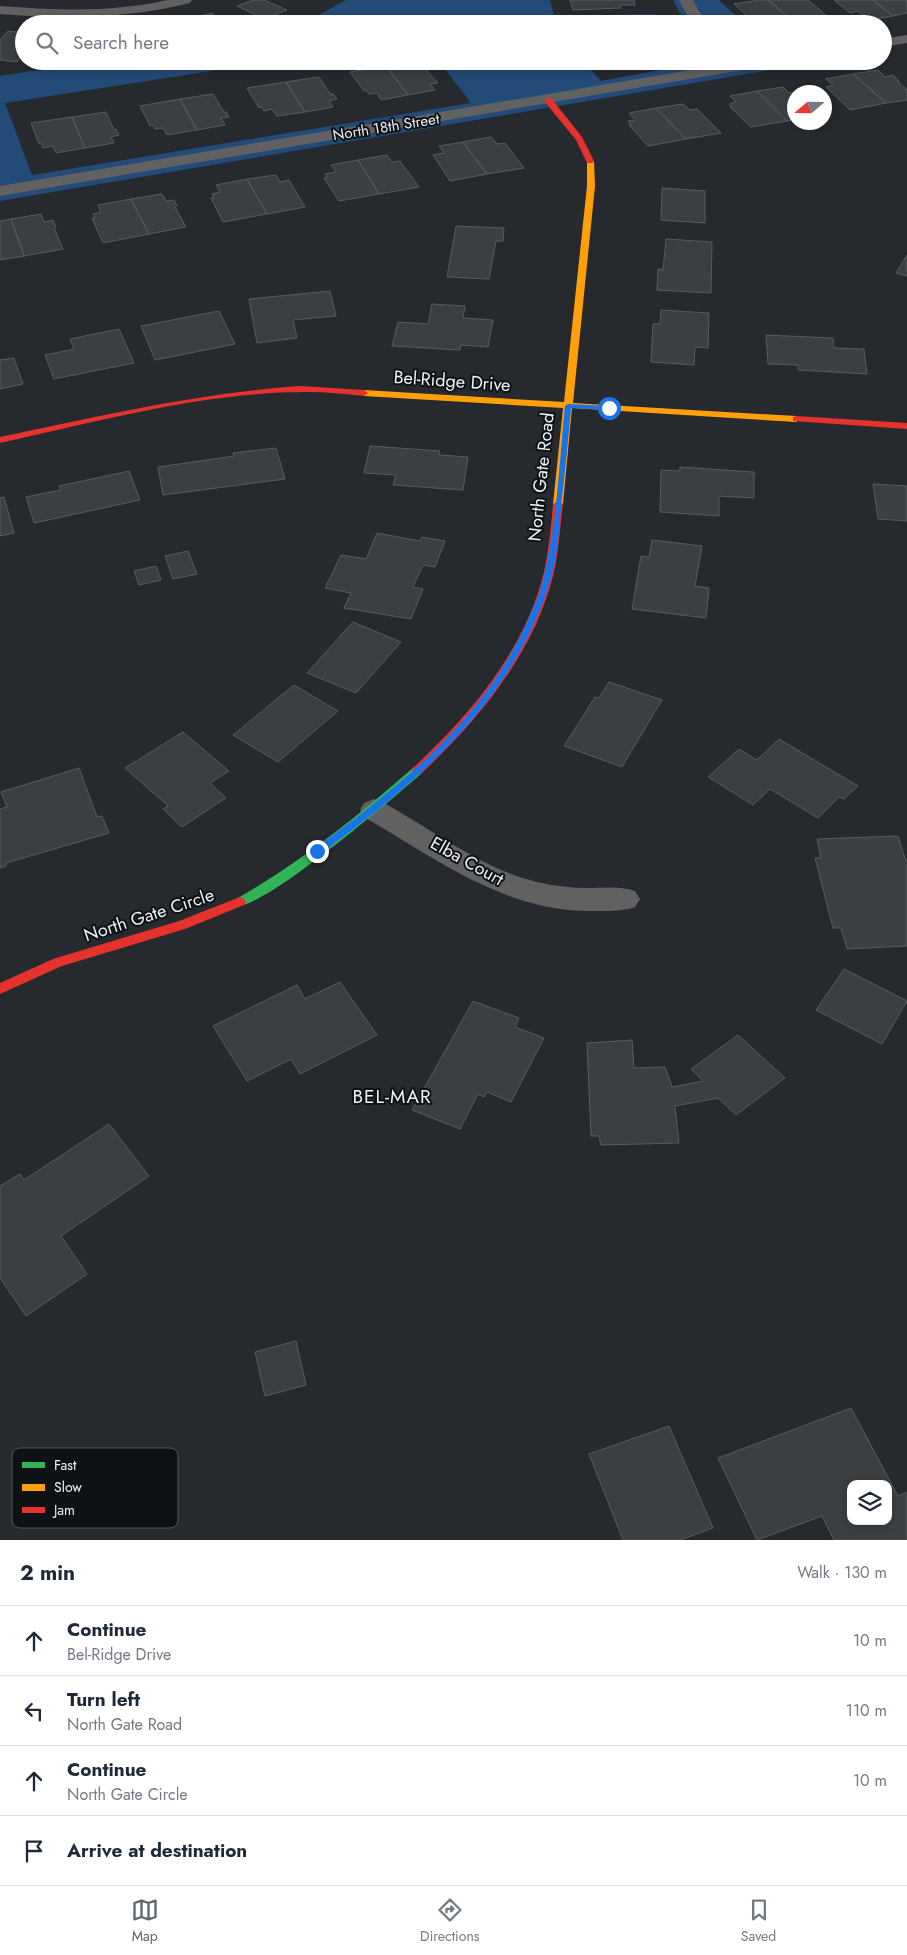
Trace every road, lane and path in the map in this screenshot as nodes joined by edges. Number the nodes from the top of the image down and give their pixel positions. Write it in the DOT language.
graph roads {
  1 [pos="185,0"];
  2 [pos="686,0"];
  3 [pos="0,10"];
  4 [pos="694,15"];
  5 [pos="907,39"];
  6 [pos="892,42"];
  7 [pos="705,70"];
  8 [pos="548,100"];
  9 [pos="0,191"];
  10 [pos="568,406"];
  11 [pos="907,426"];
  12 [pos="0,440"];
  13 [pos="374,810"];
  14 [pos="625,899"];
  15 [pos="0,989"];
  1 -- 3 [label="lane"];
  2 -- 4 [label="lane"];
  5 -- 6 [label="lane"];
  7 -- 8 [label="lane, North 18th Street"];
  8 -- 9 [label="lane, North 18th Street"];
  8 -- 10 [label="street, North Gate Road"];
  10 -- 11 [label="street, Bel-Ridge Drive"];
  10 -- 12 [label="street, Bel-Ridge Drive"];
  10 -- 13 [label="street, North Gate Road"];
  13 -- 14 [label="street, Elba Court"];
  13 -- 15 [label="street, North Gate Circle"];
}
